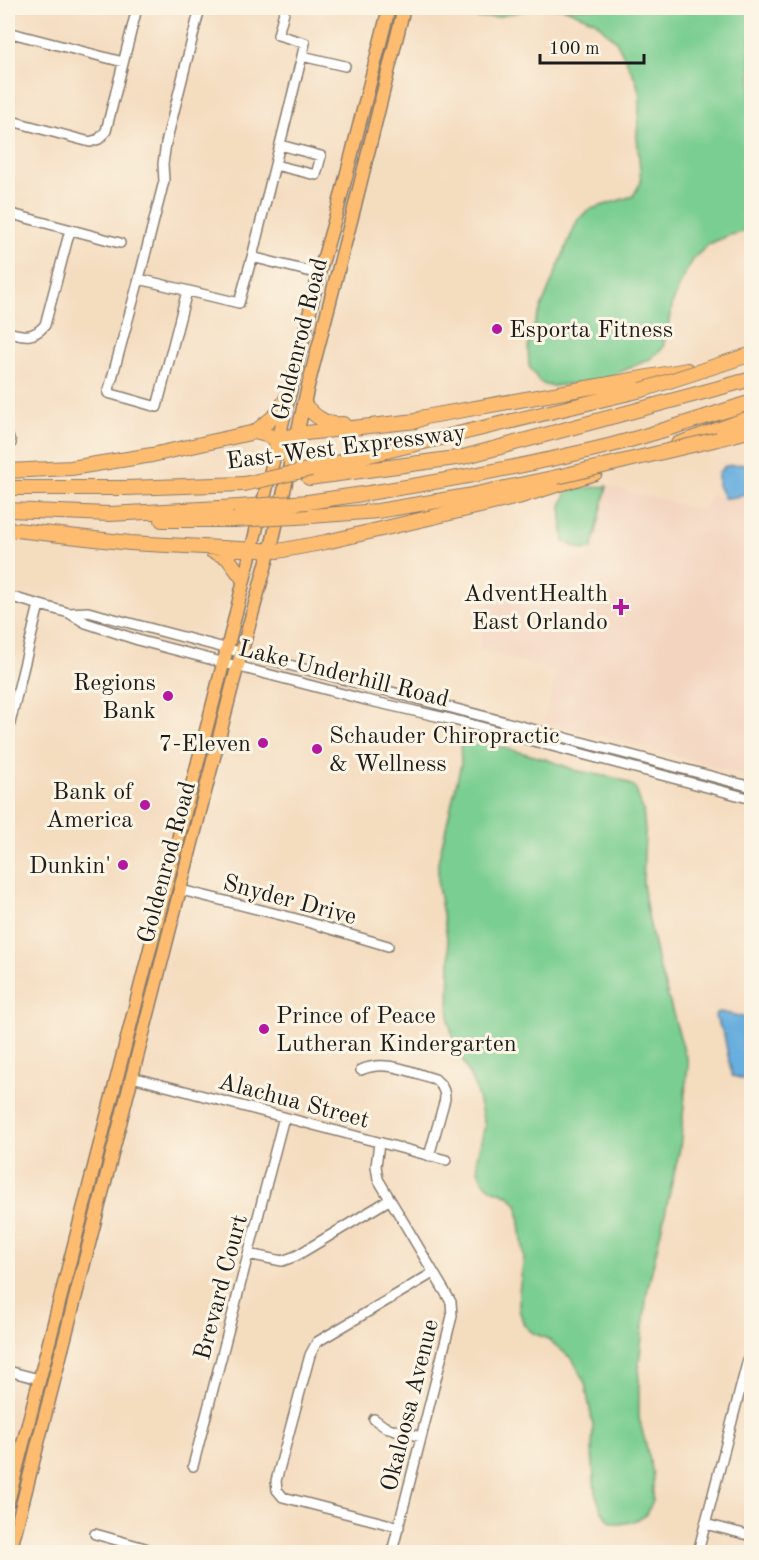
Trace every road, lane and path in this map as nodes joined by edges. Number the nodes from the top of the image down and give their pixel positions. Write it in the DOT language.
graph roads {
  1 [pos="137,8"];
  2 [pos="200,8"];
  3 [pos="285,8"];
  4 [pos="389,8"];
  5 [pos="404,8"];
  6 [pos="8,36"];
  7 [pos="302,56"];
  8 [pos="123,62"];
  9 [pos="345,66"];
  10 [pos="8,120"];
  11 [pos="280,145"];
  12 [pos="275,165"];
  13 [pos="8,213"];
  14 [pos="70,230"];
  15 [pos="120,243"];
  16 [pos="328,244"];
  17 [pos="252,257"];
  18 [pos="319,274"];
  19 [pos="335,278"];
  20 [pos="139,279"];
  21 [pos="187,291"];
  22 [pos="329,304"];
  23 [pos="8,332"];
  24 [pos="752,356"];
  25 [pos="752,378"];
  26 [pos="288,396"];
  27 [pos="752,402"];
  28 [pos="304,404"];
  29 [pos="425,417"];
  30 [pos="752,417"];
  31 [pos="752,430"];
  32 [pos="255,432"];
  33 [pos="297,434"];
  34 [pos="278,441"];
  35 [pos="291,462"];
  36 [pos="8,471"];
  37 [pos="310,474"];
  38 [pos="8,488"];
  39 [pos="8,510"];
  40 [pos="235,514"];
  41 [pos="8,529"];
  42 [pos="204,548"];
  43 [pos="250,549"];
  44 [pos="270,551"];
  45 [pos="243,579"];
  46 [pos="8,596"];
  47 [pos="39,605"];
  48 [pos="69,613"];
  49 [pos="227,648"];
  50 [pos="241,652"];
  51 [pos="223,663"];
  52 [pos="237,667"];
  53 [pos="8,730"];
  54 [pos="595,746"];
  55 [pos="592,757"];
  56 [pos="752,787"];
  57 [pos="752,799"];
  58 [pos="176,848"];
  59 [pos="181,890"];
  60 [pos="161,906"];
  61 [pos="388,946"];
  62 [pos="162,961"];
  63 [pos="128,1033"];
  64 [pos="362,1070"];
  65 [pos="132,1077"];
  66 [pos="115,1083"];
  67 [pos="284,1117"];
  68 [pos="118,1131"];
  69 [pos="379,1143"];
  70 [pos="429,1156"];
  71 [pos="446,1160"];
  72 [pos="389,1200"];
  73 [pos="248,1254"];
  74 [pos="433,1273"];
  75 [pos="752,1344"];
  76 [pos="750,1359"];
  77 [pos="8,1371"];
  78 [pos="39,1379"];
  79 [pos="374,1419"];
  80 [pos="27,1428"];
  81 [pos="421,1437"];
  82 [pos="33,1463"];
  83 [pos="193,1466"];
  84 [pos="11,1471"];
  85 [pos="8,1503"];
  86 [pos="21,1513"];
  87 [pos="705,1524"];
  88 [pos="399,1527"];
  89 [pos="95,1534"];
  90 [pos="752,1536"];
  91 [pos="10,1552"];
  92 [pos="152,1552"];
  93 [pos="392,1552"];
  94 [pos="698,1552"];
  1 -- 8 [label="street"];
  2 -- 20 [label="street"];
  3 -- 7 [label="street"];
  4 -- 16 [label="main road, Goldenrod Road"];
  5 -- 19 [label="main road, Goldenrod Road"];
  6 -- 8 [label="street"];
  7 -- 9 [label="street"];
  7 -- 11 [label="street"];
  8 -- 10 [label="street"];
  11 -- 12 [label="street"];
  11 -- 12 [label="street"];
  12 -- 17 [label="street"];
  13 -- 14 [label="street"];
  14 -- 15 [label="street"];
  14 -- 23 [label="street"];
  16 -- 18 [label="main road, Goldenrod Road"];
  16 -- 19 [label="main road"];
  17 -- 18 [label="street"];
  17 -- 21 [label="street"];
  18 -- 22 [label="main road"];
  18 -- 26 [label="main road, Goldenrod Road"];
  19 -- 22 [label="main road, Goldenrod Road"];
  20 -- 21 [label="street"];
  20 -- 21 [label="street"];
  22 -- 28 [label="main road, Goldenrod Road"];
  24 -- 29 [label="highway"];
  24 -- 37 [label="highway, bridge"];
  25 -- 37 [label="highway, East-West Expressway"];
  26 -- 32 [label="highway"];
  26 -- 34 [label="main road, Goldenrod Road"];
  27 -- 40 [label="highway, East-West Expressway, bridge"];
  28 -- 29 [label="highway"];
  28 -- 33 [label="main road, Goldenrod Road"];
  29 -- 33 [label="highway"];
  30 -- 44 [label="highway"];
  31 -- 40 [label="highway, bridge"];
  32 -- 34 [label="highway"];
  32 -- 36 [label="highway"];
  33 -- 34 [label="highway"];
  33 -- 35 [label="main road, Goldenrod Road"];
  34 -- 35 [label="highway"];
  34 -- 43 [label="main road, Goldenrod Road"];
  35 -- 44 [label="main road, Goldenrod Road"];
  37 -- 38 [label="highway, East-West Expressway, bridge"];
  39 -- 40 [label="highway, East-West Expressway"];
  41 -- 42 [label="highway"];
  42 -- 43 [label="highway"];
  42 -- 45 [label="highway"];
  43 -- 44 [label="highway"];
  43 -- 45 [label="main road, Goldenrod Road"];
  44 -- 50 [label="main road, Goldenrod Road"];
  45 -- 49 [label="main road, Goldenrod Road"];
  46 -- 47 [label="street, Lake Underhill Road"];
  47 -- 48 [label="street, Lake Underhill Road"];
  47 -- 53 [label="street"];
  48 -- 49 [label="street, Lake Underhill Road"];
  48 -- 51 [label="street, Lake Underhill Road"];
  49 -- 50 [label="street, Lake Underhill Road"];
  49 -- 51 [label="main road, Goldenrod Road"];
  50 -- 52 [label="main road, Goldenrod Road"];
  50 -- 54 [label="street, Lake Underhill Road"];
  51 -- 52 [label="street, Lake Underhill Road"];
  51 -- 58 [label="main road, Goldenrod Road"];
  52 -- 55 [label="street, Lake Underhill Road"];
  52 -- 59 [label="main road, Goldenrod Road"];
  54 -- 55 [label="street"];
  54 -- 56 [label="street, Lake Underhill Road"];
  55 -- 57 [label="street, Lake Underhill Road"];
  58 -- 59 [label="main road"];
  58 -- 60 [label="main road, Goldenrod Road"];
  59 -- 61 [label="street, Snyder Drive"];
  59 -- 62 [label="main road, Goldenrod Road"];
  60 -- 62 [label="main road"];
  60 -- 63 [label="main road, Goldenrod Road"];
  62 -- 65 [label="main road, Goldenrod Road"];
  63 -- 65 [label="main road"];
  63 -- 66 [label="main road, Goldenrod Road"];
  64 -- 70 [label="street"];
  65 -- 67 [label="street, Alachua Street"];
  65 -- 68 [label="main road, Goldenrod Road"];
  66 -- 68 [label="main road"];
  66 -- 78 [label="main road, Goldenrod Road"];
  67 -- 69 [label="street, Alachua Street"];
  67 -- 73 [label="street, Brevard Court"];
  68 -- 82 [label="main road, Goldenrod Road"];
  69 -- 70 [label="street, Alachua Street"];
  69 -- 72 [label="street, Okaloosa Avenue"];
  70 -- 71 [label="street, Alachua Street"];
  72 -- 73 [label="street"];
  72 -- 74 [label="street, Okaloosa Avenue"];
  73 -- 83 [label="street, Brevard Court"];
  74 -- 81 [label="street, Okaloosa Avenue"];
  74 -- 88 [label="street"];
  75 -- 76 [label="street"];
  76 -- 87 [label="street"];
  77 -- 78 [label="street"];
  78 -- 80 [label="main road, Goldenrod Road"];
  79 -- 81 [label="street"];
  80 -- 82 [label="main road"];
  80 -- 84 [label="main road, Goldenrod Road"];
  81 -- 88 [label="street, Okaloosa Avenue"];
  82 -- 86 [label="main road, Goldenrod Road"];
  84 -- 85 [label="main road, Goldenrod Road"];
  84 -- 86 [label="main road"];
  86 -- 91 [label="main road, Goldenrod Road"];
  87 -- 90 [label="street"];
  87 -- 94 [label="street"];
  88 -- 93 [label="street, Okaloosa Avenue"];
  89 -- 92 [label="street"];
}
